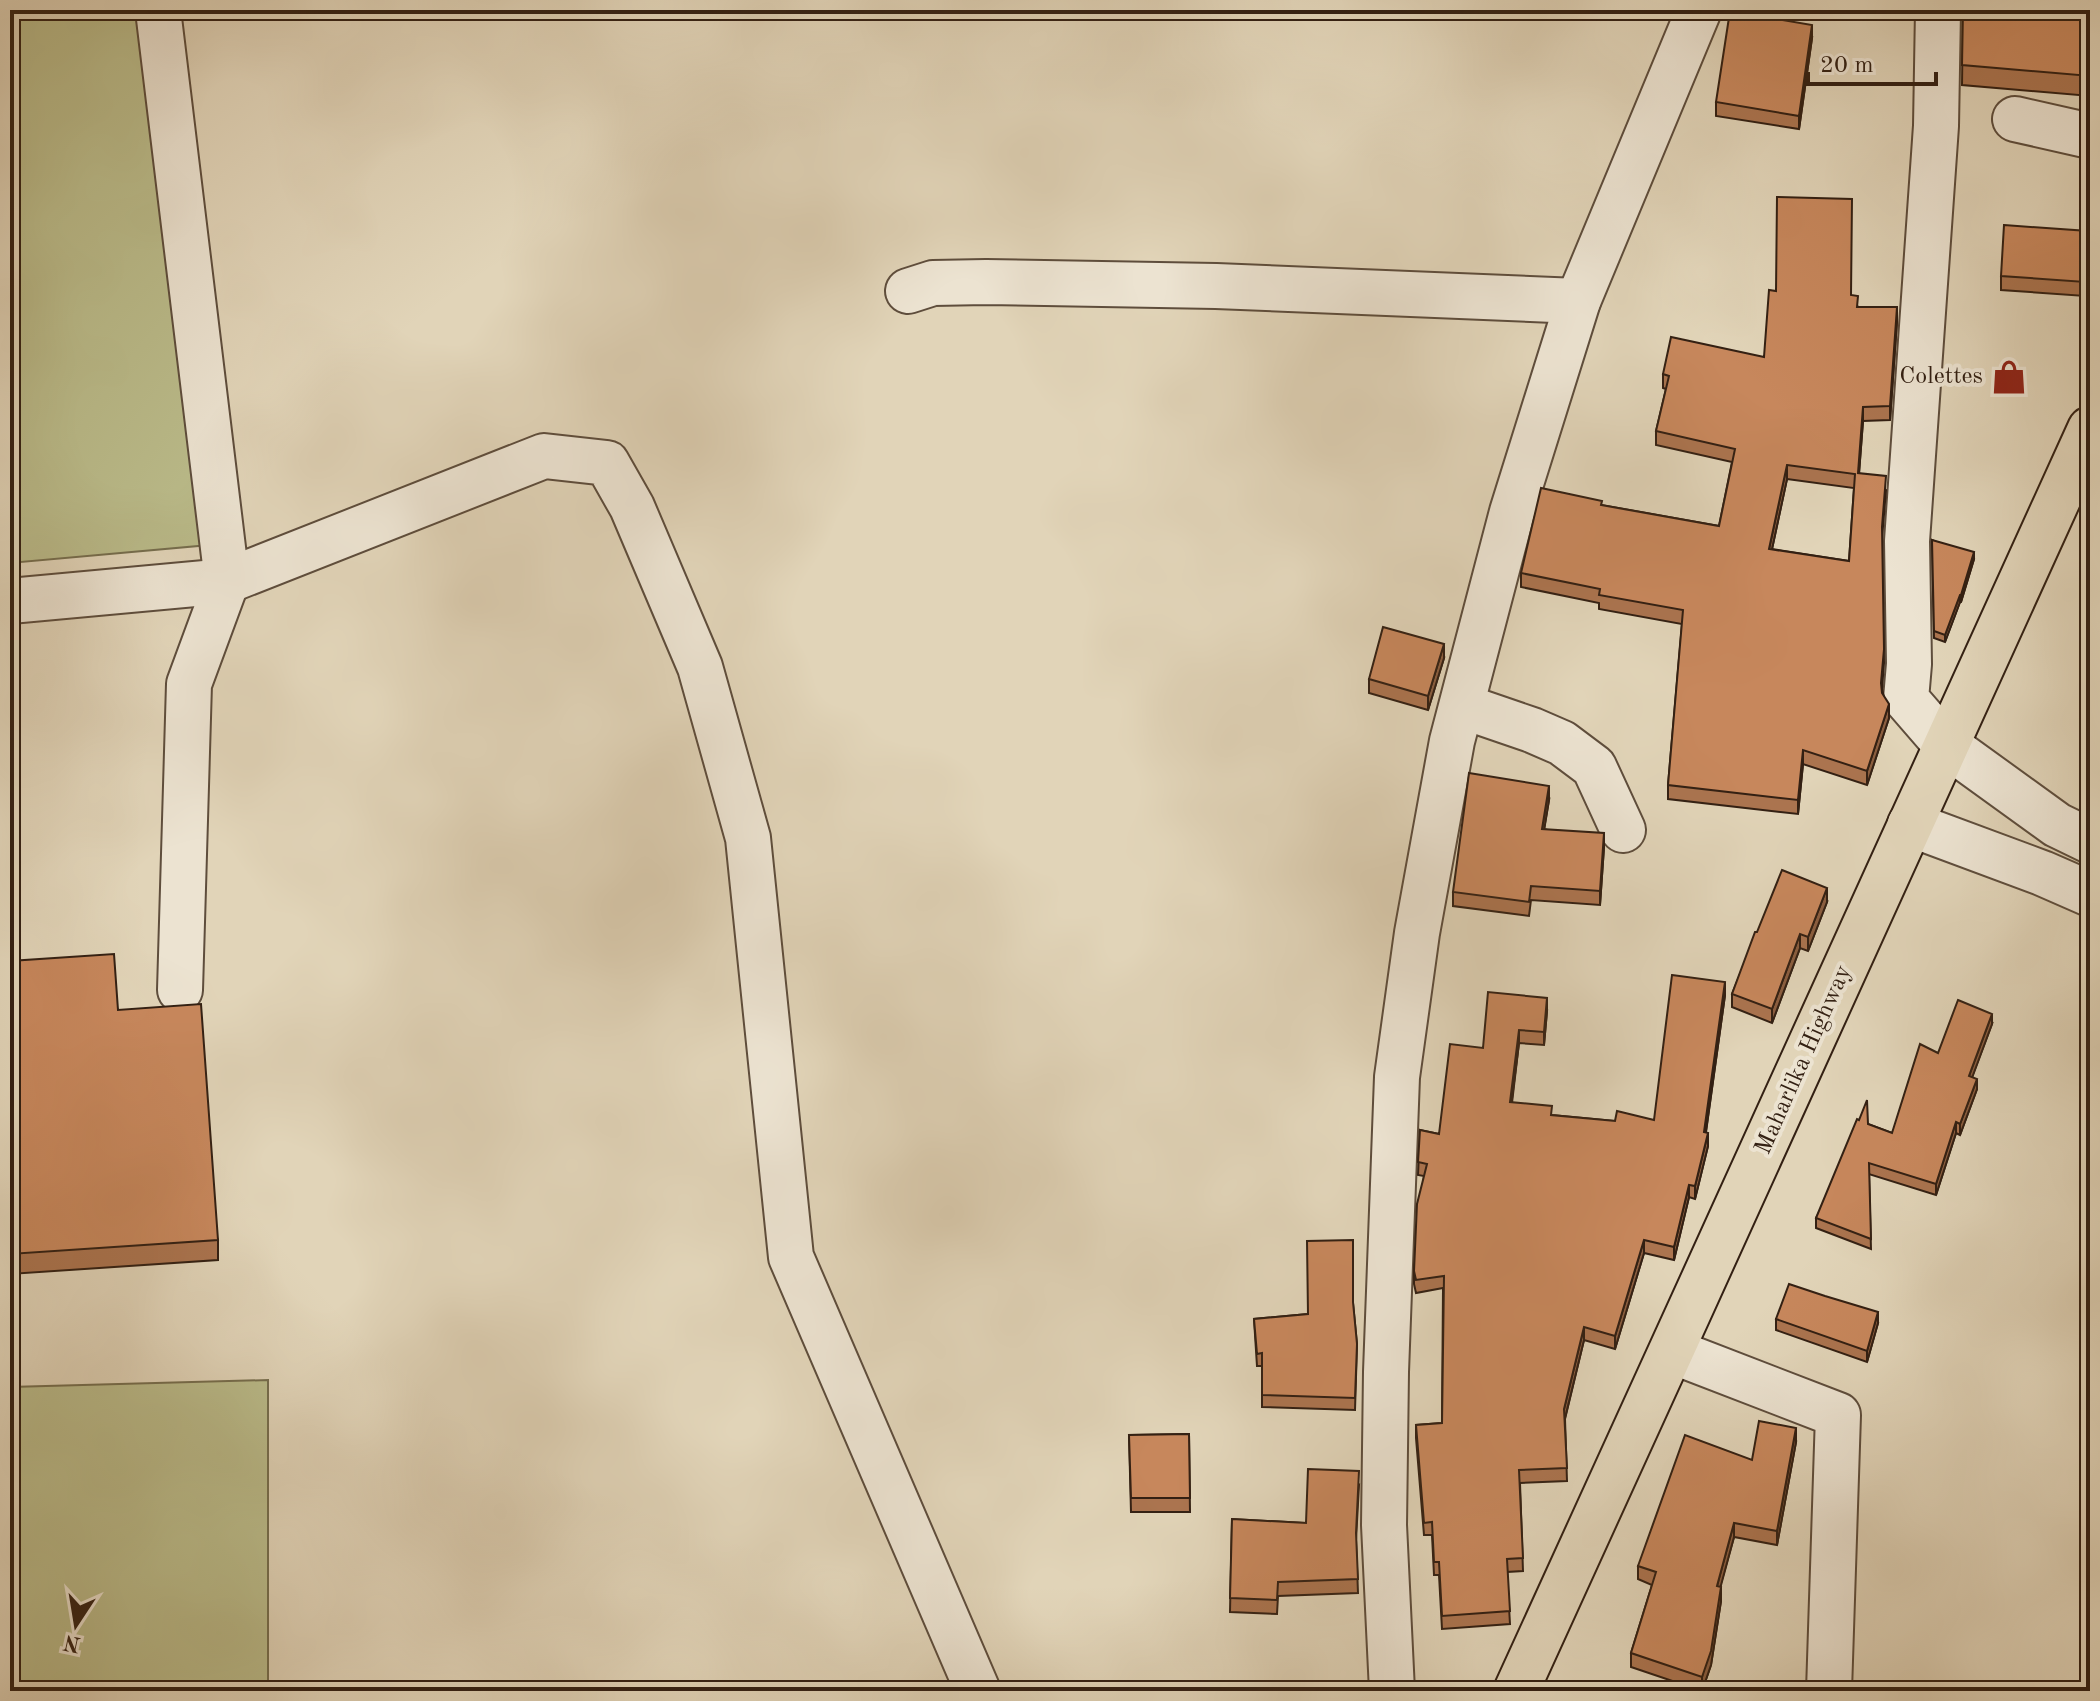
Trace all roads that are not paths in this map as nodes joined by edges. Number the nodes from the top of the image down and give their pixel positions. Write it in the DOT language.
graph roads {
  1 [pos="158,10"];
  2 [pos="1699,10"];
  3 [pos="1938,10"];
  4 [pos="2015,119"];
  5 [pos="2090,136"];
  6 [pos="908,291"];
  7 [pos="1578,301"];
  8 [pos="2090,429"];
  9 [pos="227,581"];
  10 [pos="10,601"];
  11 [pos="1462,706"];
  12 [pos="1945,744"];
  13 [pos="1910,824"];
  14 [pos="1623,830"];
  15 [pos="2090,841"];
  16 [pos="2090,894"];
  17 [pos="180,990"];
  18 [pos="1672,1351"];
  19 [pos="978,1691"];
  20 [pos="1392,1691"];
  21 [pos="1516,1691"];
  22 [pos="1829,1691"];
  1 -- 9 [label="street"];
  2 -- 7 [label="street"];
  3 -- 12 [label="street"];
  4 -- 5 [label="street"];
  6 -- 7 [label="street"];
  7 -- 11 [label="street"];
  8 -- 12 [label="highway, Maharlika Highway"];
  9 -- 10 [label="street"];
  9 -- 17 [label="street"];
  9 -- 19 [label="street"];
  11 -- 14 [label="street"];
  11 -- 20 [label="street"];
  12 -- 13 [label="highway, Maharlika Highway"];
  12 -- 15 [label="street"];
  13 -- 16 [label="street"];
  13 -- 18 [label="highway, Maharlika Highway"];
  18 -- 21 [label="highway, Maharlika Highway"];
  18 -- 22 [label="street"];
}
